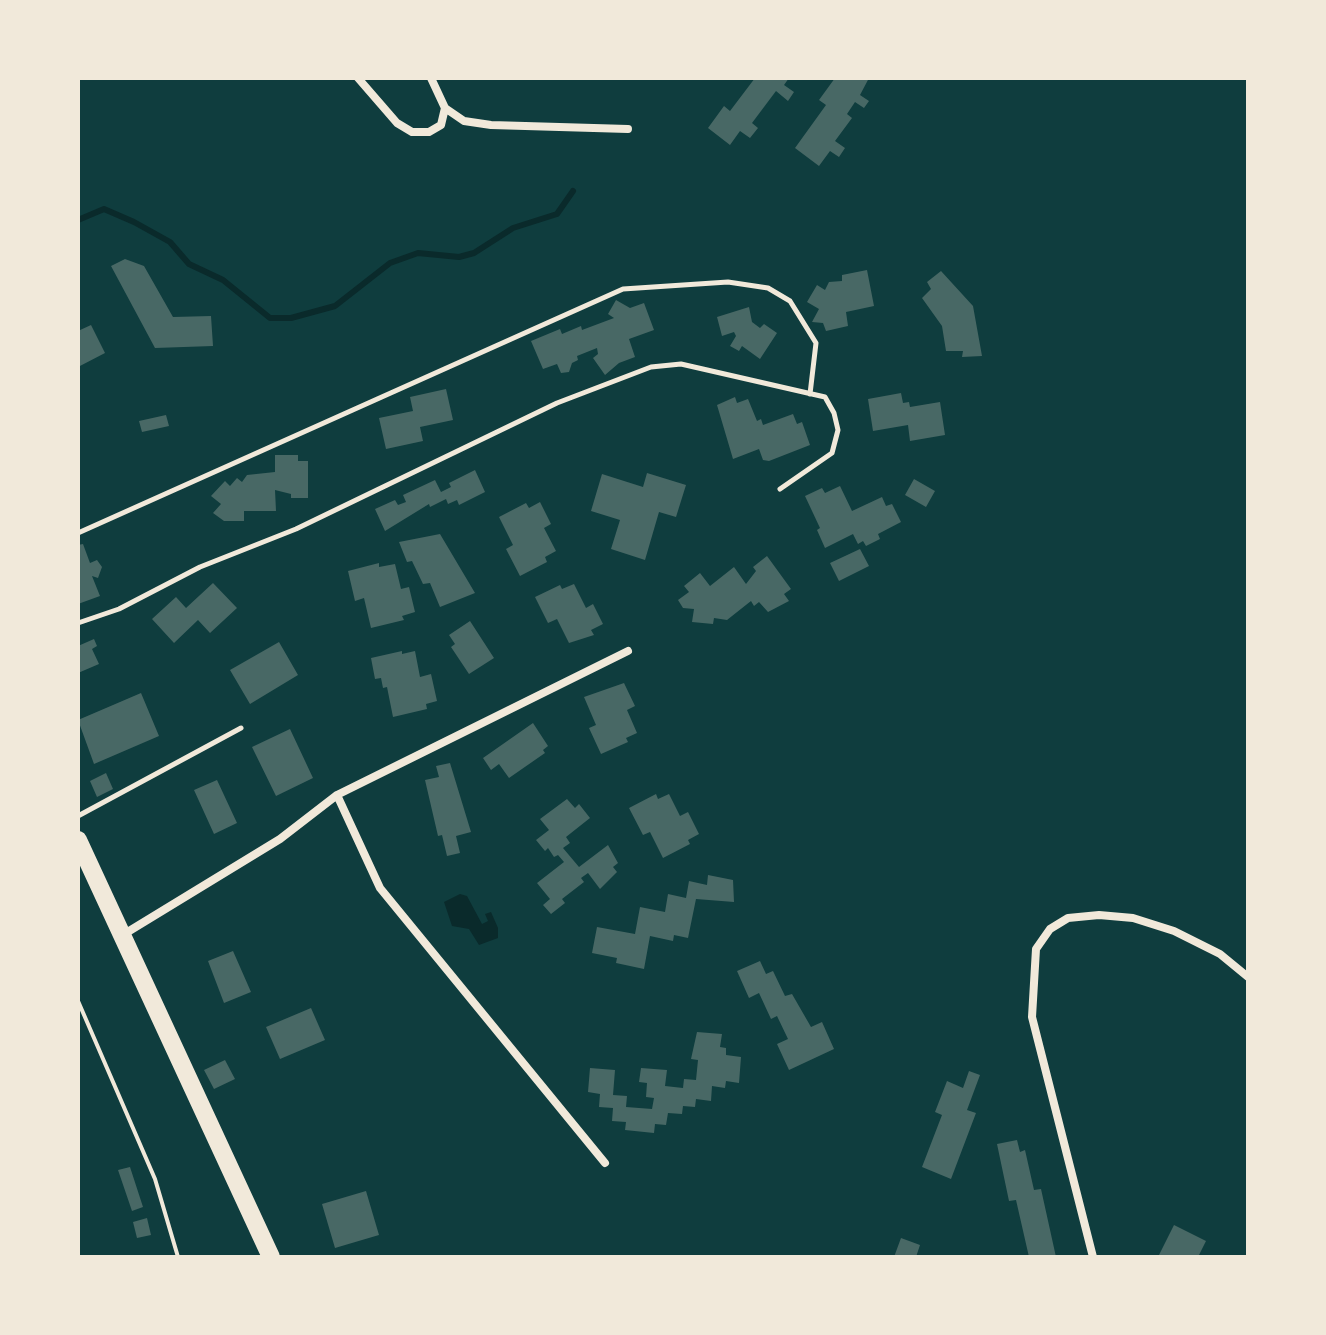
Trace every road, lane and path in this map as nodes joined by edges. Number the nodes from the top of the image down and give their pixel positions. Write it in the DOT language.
graph roads {
  1 [pos="358,78"];
  2 [pos="431,78"];
  3 [pos="445,108"];
  4 [pos="628,129"];
  5 [pos="810,394"];
  6 [pos="780,489"];
  7 [pos="78,533"];
  8 [pos="78,623"];
  9 [pos="628,651"];
  10 [pos="241,728"];
  11 [pos="337,795"];
  12 [pos="78,816"];
  13 [pos="78,840"];
  14 [pos="120,937"];
  15 [pos="1248,977"];
  16 [pos="78,1001"];
  17 [pos="605,1163"];
  18 [pos="178,1257"];
  19 [pos="271,1257"];
  20 [pos="1093,1257"];
  1 -- 3 [label="street"];
  2 -- 3 [label="street"];
  3 -- 4 [label="street"];
  5 -- 6 [label="lane"];
  5 -- 7 [label="lane"];
  5 -- 8 [label="lane"];
  9 -- 11 [label="street"];
  10 -- 12 [label="lane"];
  11 -- 14 [label="street"];
  11 -- 17 [label="street"];
  13 -- 14 [label="main road"];
  14 -- 19 [label="main road"];
  15 -- 20 [label="street"];
  16 -- 18 [label="path"];
}
